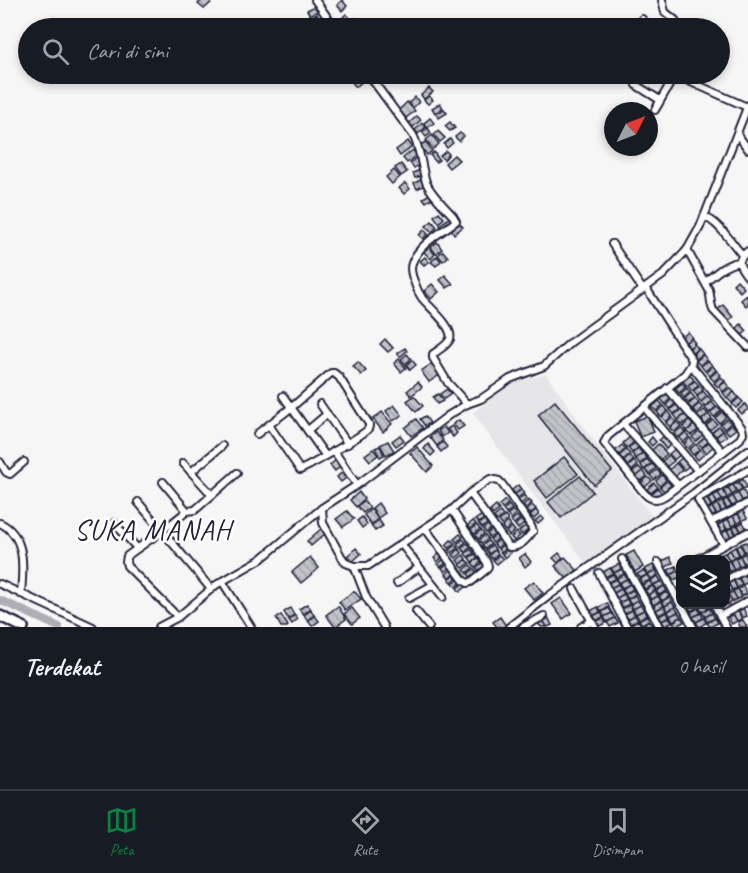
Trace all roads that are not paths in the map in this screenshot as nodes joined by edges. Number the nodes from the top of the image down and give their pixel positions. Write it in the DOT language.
graph roads {
  1 [pos="315,0"];
  2 [pos="662,0"];
  3 [pos="327,18"];
  4 [pos="672,18"];
  5 [pos="375,84"];
  6 [pos="669,84"];
  7 [pos="697,84"];
  8 [pos="636,85"];
  9 [pos="660,100"];
  10 [pos="658,104"];
  11 [pos="748,106"];
  12 [pos="737,134"];
  13 [pos="748,149"];
  14 [pos="704,217"];
  15 [pos="612,244"];
  16 [pos="687,250"];
  17 [pos="745,253"];
  18 [pos="739,262"];
  19 [pos="748,277"];
  20 [pos="705,282"];
  21 [pos="644,289"];
  22 [pos="748,347"];
  23 [pos="691,365"];
  24 [pos="667,388"];
  25 [pos="283,396"];
  26 [pos="320,404"];
  27 [pos="467,404"];
  28 [pos="292,407"];
  29 [pos="644,407"];
  30 [pos="327,414"];
  31 [pos="623,424"];
  32 [pos="269,425"];
  33 [pos="308,430"];
  34 [pos="256,434"];
  35 [pos="348,444"];
  36 [pos="222,446"];
  37 [pos="748,450"];
  38 [pos="334,451"];
  39 [pos="723,452"];
  40 [pos="325,455"];
  41 [pos="0,462"];
  42 [pos="24,462"];
  43 [pos="183,463"];
  44 [pos="748,470"];
  45 [pos="698,471"];
  46 [pos="191,472"];
  47 [pos="237,473"];
  48 [pos="163,482"];
  49 [pos="357,485"];
  50 [pos="678,485"];
  51 [pos="470,493"];
  52 [pos="212,495"];
  53 [pos="138,502"];
  54 [pos="748,503"];
  55 [pos="322,508"];
  56 [pos="452,510"];
  57 [pos="187,512"];
  58 [pos="711,522"];
  59 [pos="0,523"];
  60 [pos="114,523"];
  61 [pos="425,528"];
  62 [pos="162,531"];
  63 [pos="748,532"];
  64 [pos="401,544"];
  65 [pos="724,545"];
  66 [pos="137,548"];
  67 [pos="705,555"];
  68 [pos="622,559"];
  69 [pos="658,562"];
  70 [pos="354,566"];
  71 [pos="419,567"];
  72 [pos="748,568"];
  73 [pos="599,573"];
  74 [pos="730,578"];
  75 [pos="222,581"];
  76 [pos="397,583"];
  77 [pos="0,584"];
  78 [pos="434,585"];
  79 [pos="211,589"];
  80 [pos="574,589"];
  81 [pos="21,594"];
  82 [pos="676,595"];
  83 [pos="443,597"];
  84 [pos="409,598"];
  85 [pos="748,601"];
  86 [pos="684,609"];
  87 [pos="716,609"];
  88 [pos="417,611"];
  89 [pos="0,616"];
  90 [pos="544,616"];
  91 [pos="720,616"];
  92 [pos="178,617"];
  93 [pos="593,624"];
  94 [pos="427,626"];
  95 [pos="23,627"];
  96 [pos="93,627"];
  97 [pos="159,627"];
  98 [pos="251,627"];
  99 [pos="384,627"];
  100 [pos="509,627"];
  101 [pos="523,627"];
  102 [pos="581,627"];
  103 [pos="627,627"];
  104 [pos="660,627"];
  105 [pos="693,627"];
  106 [pos="726,627"];
  1 -- 3 [label="street"];
  2 -- 4 [label="street"];
  5 -- 27 [label="street"];
  6 -- 9 [label="street"];
  7 -- 11 [label="street"];
  8 -- 9 [label="street"];
  9 -- 10 [label="street"];
  11 -- 12 [label="street"];
  12 -- 13 [label="street"];
  12 -- 14 [label="street"];
  14 -- 16 [label="street"];
  14 -- 17 [label="street"];
  15 -- 21 [label="street"];
  16 -- 20 [label="street"];
  16 -- 21 [label="street"];
  17 -- 18 [label="street"];
  18 -- 19 [label="street"];
  18 -- 20 [label="street"];
  20 -- 22 [label="street"];
  21 -- 23 [label="street"];
  21 -- 27 [label="street"];
  23 -- 24 [label="street"];
  23 -- 39 [label="street"];
  24 -- 29 [label="street"];
  24 -- 39 [label="street"];
  25 -- 28 [label="street"];
  26 -- 30 [label="street"];
  27 -- 49 [label="street"];
  28 -- 32 [label="street"];
  28 -- 33 [label="street"];
  28 -- 35 [label="street"];
  29 -- 31 [label="street"];
  29 -- 45 [label="street"];
  30 -- 33 [label="street"];
  30 -- 35 [label="street"];
  31 -- 50 [label="street"];
  31 -- 50 [label="street"];
  32 -- 34 [label="street"];
  32 -- 40 [label="street"];
  33 -- 40 [label="street"];
  35 -- 38 [label="street"];
  36 -- 46 [label="street"];
  37 -- 100 [label="street"];
  38 -- 40 [label="street"];
  38 -- 49 [label="street"];
  39 -- 45 [label="street"];
  41 -- 42 [label="street"];
  43 -- 46 [label="street"];
  44 -- 58 [label="street"];
  45 -- 50 [label="street"];
  46 -- 52 [label="street"];
  47 -- 52 [label="street"];
  48 -- 57 [label="street"];
  49 -- 55 [label="street"];
  51 -- 51 [label="street"];
  51 -- 56 [label="street"];
  52 -- 57 [label="street"];
  53 -- 62 [label="street"];
  54 -- 58 [label="street"];
  55 -- 70 [label="street"];
  55 -- 75 [label="street"];
  56 -- 61 [label="street"];
  56 -- 61 [label="street"];
  57 -- 62 [label="street"];
  58 -- 65 [label="street"];
  59 -- 81 [label="street"];
  60 -- 66 [label="street"];
  61 -- 64 [label="street"];
  62 -- 66 [label="street"];
  62 -- 79 [label="street"];
  63 -- 65 [label="street"];
  64 -- 70 [label="street"];
  64 -- 71 [label="street"];
  65 -- 67 [label="street"];
  66 -- 92 [label="street"];
  68 -- 104 [label="street"];
  69 -- 82 [label="street"];
  70 -- 99 [label="street"];
  71 -- 76 [label="street"];
  71 -- 78 [label="street"];
  72 -- 74 [label="street"];
  73 -- 103 [label="street"];
  75 -- 79 [label="street"];
  75 -- 98 [label="street"];
  77 -- 81 [label="street"];
  78 -- 83 [label="street"];
  78 -- 84 [label="street"];
  79 -- 92 [label="street"];
  80 -- 93 [label="street"];
  81 -- 96 [label="street"];
  85 -- 91 [label="street"];
  86 -- 105 [label="street"];
  87 -- 91 [label="street"];
  88 -- 94 [label="street"];
  89 -- 95 [label="street"];
  90 -- 101 [label="street"];
  91 -- 106 [label="street"];
  92 -- 97 [label="street"];
  93 -- 102 [label="street"];
}
